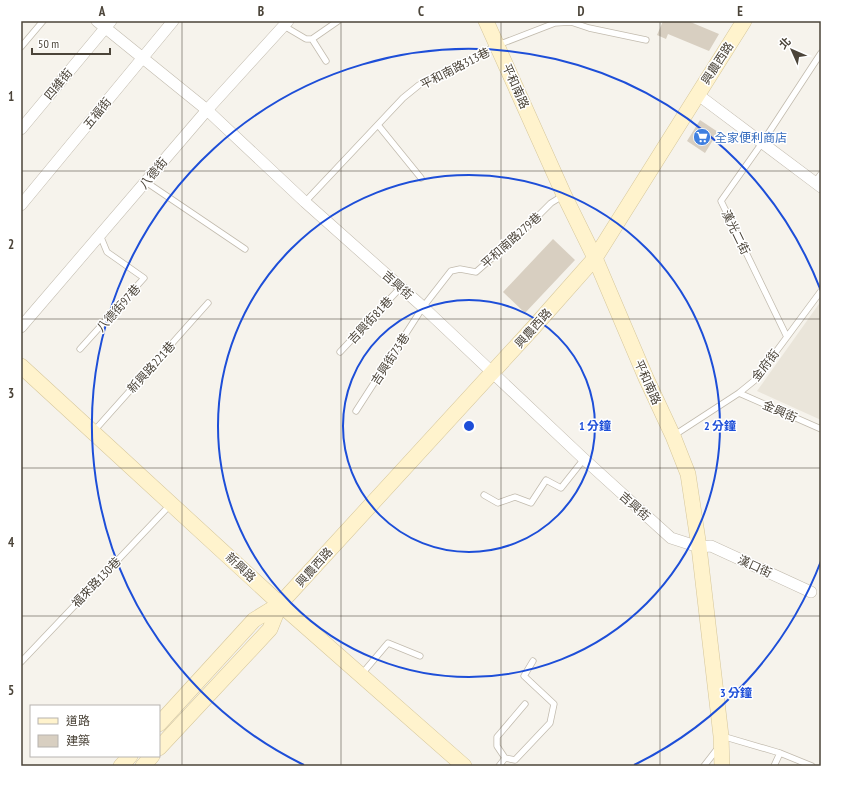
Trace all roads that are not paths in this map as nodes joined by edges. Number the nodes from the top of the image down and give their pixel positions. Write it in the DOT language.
graph roads {
  1 [pos="43,21"];
  2 [pos="173,21"];
  3 [pos="338,21"];
  4 [pos="486,21"];
  5 [pos="571,21"];
  6 [pos="744,21"];
  7 [pos="104,23"];
  8 [pos="286,23"];
  9 [pos="312,39"];
  10 [pos="646,40"];
  11 [pos="498,45"];
  12 [pos="21,47"];
  13 [pos="821,53"];
  14 [pos="142,58"];
  15 [pos="326,61"];
  16 [pos="697,94"];
  17 [pos="207,110"];
  18 [pos="378,125"];
  19 [pos="21,129"];
  20 [pos="762,143"];
  21 [pos="421,178"];
  22 [pos="819,181"];
  23 [pos="146,182"];
  24 [pos="564,195"];
  25 [pos="305,202"];
  26 [pos="21,205"];
  27 [pos="100,236"];
  28 [pos="245,249"];
  29 [pos="595,258"];
  30 [pos="401,287"];
  31 [pos="821,290"];
  32 [pos="819,298"];
  33 [pos="208,303"];
  34 [pos="423,308"];
  35 [pos="21,327"];
  36 [pos="787,337"];
  37 [pos="80,349"];
  38 [pos="340,352"];
  39 [pos="21,366"];
  40 [pos="492,373"];
  41 [pos="739,393"];
  42 [pos="356,411"];
  43 [pos="821,430"];
  44 [pos="93,432"];
  45 [pos="673,436"];
  46 [pos="584,459"];
  47 [pos="484,495"];
  48 [pos="172,503"];
  49 [pos="698,547"];
  50 [pos="811,592"];
  51 [pos="280,604"];
  52 [pos="420,656"];
  53 [pos="533,661"];
  54 [pos="21,662"];
  55 [pos="361,675"];
  56 [pos="525,704"];
  57 [pos="160,723"];
  58 [pos="721,739"];
  59 [pos="160,747"];
  60 [pos="780,753"];
  61 [pos="129,757"];
  62 [pos="151,757"];
  63 [pos="505,758"];
  64 [pos="121,766"];
  65 [pos="143,766"];
  66 [pos="464,766"];
  67 [pos="499,766"];
  68 [pos="704,766"];
  69 [pos="722,766"];
  70 [pos="774,766"];
  71 [pos="812,766"];
  1 -- 12 [label="lane"];
  2 -- 14 [label="street, 五福街"];
  3 -- 9 [label="lane"];
  4 -- 11 [label="main road, 平和南路"];
  5 -- 10 [label="lane"];
  5 -- 11 [label="lane, 平和南路313巷"];
  6 -- 16 [label="main road, 興農西路"];
  7 -- 14 [label="street, 吉興街"];
  7 -- 19 [label="street, 四維街"];
  8 -- 9 [label="lane"];
  8 -- 17 [label="street, 八德街"];
  9 -- 15 [label="lane"];
  11 -- 18 [label="lane, 平和南路313巷"];
  11 -- 24 [label="main road, 平和南路"];
  13 -- 20 [label="lane, 漢光二街"];
  14 -- 17 [label="street, 吉興街"];
  14 -- 26 [label="street, 五福街"];
  16 -- 20 [label="street"];
  16 -- 29 [label="main road, 興農西路"];
  17 -- 23 [label="street, 八德街"];
  17 -- 25 [label="street, 吉興街"];
  18 -- 21 [label="lane"];
  18 -- 25 [label="lane, 平和南路313巷"];
  20 -- 22 [label="street"];
  20 -- 36 [label="lane, 漢光二街"];
  23 -- 27 [label="street, 八德街"];
  23 -- 28 [label="lane"];
  24 -- 29 [label="main road, 平和南路"];
  24 -- 34 [label="lane, 平和南路279巷"];
  25 -- 30 [label="street, 吉興街"];
  27 -- 35 [label="street, 八德街"];
  27 -- 37 [label="lane, 八德街97巷"];
  29 -- 40 [label="main road, 興農西路"];
  29 -- 45 [label="main road, 平和南路"];
  30 -- 34 [label="street, 吉興街"];
  30 -- 38 [label="lane, 吉興街81巷"];
  31 -- 32 [label="lane, 金府街"];
  32 -- 36 [label="lane, 金府街"];
  33 -- 44 [label="lane, 新興路221巷"];
  34 -- 40 [label="street, 吉興街"];
  34 -- 42 [label="lane, 吉興街73巷"];
  36 -- 41 [label="lane, 金府街"];
  39 -- 44 [label="main road, 新興路"];
  40 -- 46 [label="street, 吉興街"];
  40 -- 51 [label="main road, 興農西路"];
  41 -- 43 [label="lane, 金興街"];
  41 -- 45 [label="lane, 金府街"];
  44 -- 48 [label="main road, 新興路"];
  45 -- 49 [label="main road, 平和南路"];
  46 -- 47 [label="lane"];
  46 -- 49 [label="street, 吉興街"];
  48 -- 51 [label="main road, 新興路"];
  48 -- 54 [label="lane, 福來路130巷"];
  49 -- 50 [label="street, 漢口街"];
  49 -- 58 [label="main road, 平和南路"];
  51 -- 55 [label="main road, 新興路"];
  51 -- 57 [label="main road, 興農西路"];
  51 -- 59 [label="main road, 興農西路"];
  52 -- 55 [label="lane"];
  53 -- 63 [label="lane"];
  55 -- 66 [label="main road, 新興路"];
  56 -- 63 [label="lane"];
  58 -- 60 [label="lane"];
  58 -- 68 [label="lane"];
  58 -- 69 [label="main road, 平和南路"];
  60 -- 70 [label="lane"];
  60 -- 71 [label="lane"];
  61 -- 64 [label="main road"];
  62 -- 65 [label="main road"];
  63 -- 67 [label="lane"];
}
